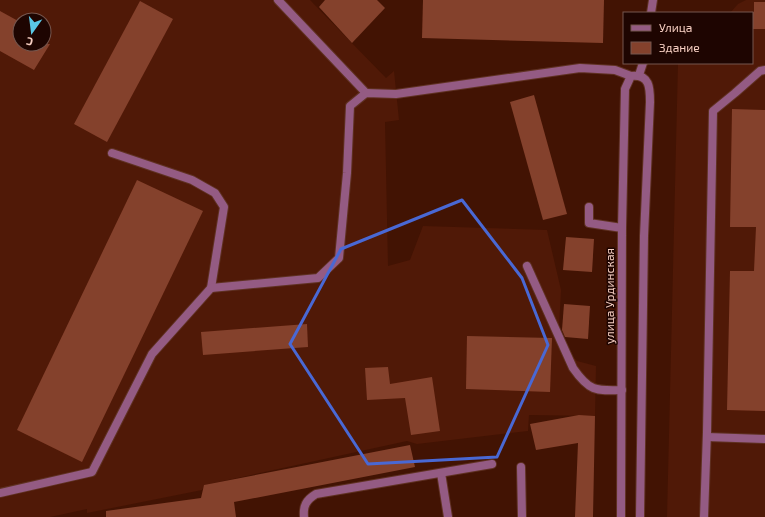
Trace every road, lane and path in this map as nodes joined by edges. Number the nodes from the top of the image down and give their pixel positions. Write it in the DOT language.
graph roads {
  1 [pos="278,0"];
  2 [pos="653,0"];
  3 [pos="651,12"];
  4 [pos="642,64"];
  5 [pos="765,70"];
  6 [pos="635,76"];
  7 [pos="366,93"];
  8 [pos="112,153"];
  9 [pos="589,207"];
  10 [pos="622,228"];
  11 [pos="527,266"];
  12 [pos="211,288"];
  13 [pos="622,390"];
  14 [pos="707,437"];
  15 [pos="765,439"];
  16 [pos="492,464"];
  17 [pos="521,467"];
  18 [pos="441,473"];
  19 [pos="0,493"];
  20 [pos="304,517"];
  21 [pos="448,517"];
  22 [pos="522,517"];
  23 [pos="620,517"];
  24 [pos="640,517"];
  25 [pos="704,517"];
  1 -- 7 [label="street"];
  2 -- 3 [label="street"];
  4 -- 6 [label="street, улица Урдинская"];
  5 -- 14 [label="street"];
  6 -- 7 [label="street"];
  6 -- 10 [label="street, улица Урдинская"];
  6 -- 24 [label="street"];
  7 -- 12 [label="street"];
  8 -- 12 [label="street"];
  9 -- 10 [label="street"];
  10 -- 13 [label="street, улица Урдинская"];
  11 -- 13 [label="street"];
  12 -- 19 [label="street"];
  13 -- 23 [label="street, улица Урдинская"];
  14 -- 15 [label="street"];
  14 -- 25 [label="street"];
  16 -- 18 [label="street"];
  17 -- 22 [label="street"];
  18 -- 20 [label="street"];
  18 -- 21 [label="street"];
}
